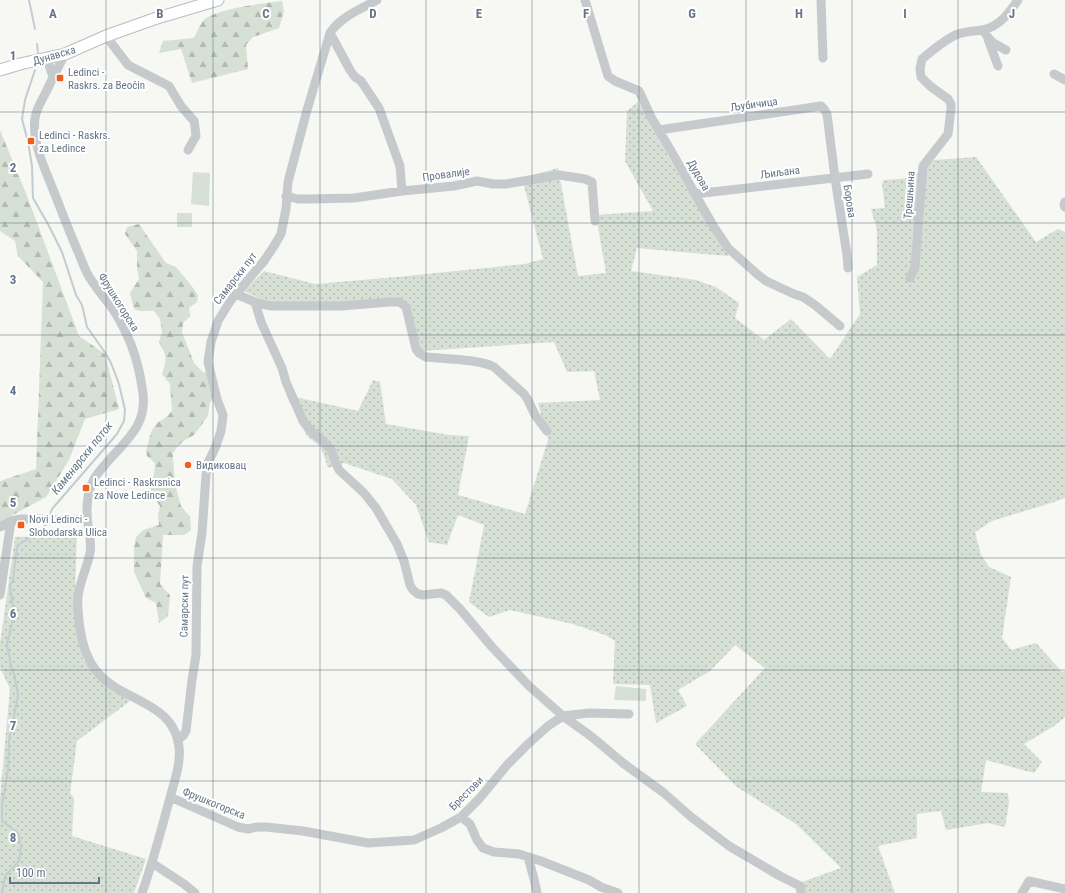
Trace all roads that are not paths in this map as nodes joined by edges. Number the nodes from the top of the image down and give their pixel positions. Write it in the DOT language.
graph roads {
  1 [pos="218,0"];
  2 [pos="377,0"];
  3 [pos="585,0"];
  4 [pos="821,0"];
  5 [pos="1018,0"];
  6 [pos="983,30"];
  7 [pos="330,33"];
  8 [pos="106,36"];
  9 [pos="988,39"];
  10 [pos="1006,50"];
  11 [pos="65,54"];
  12 [pos="823,58"];
  13 [pos="47,59"];
  14 [pos="998,66"];
  15 [pos="0,70"];
  16 [pos="1054,74"];
  17 [pos="53,77"];
  18 [pos="1065,80"];
  19 [pos="659,130"];
  20 [pos="830,137"];
  21 [pos="188,150"];
  22 [pos="868,174"];
  23 [pos="835,178"];
  24 [pos="402,191"];
  25 [pos="695,194"];
  26 [pos="286,196"];
  27 [pos="1065,202"];
  28 [pos="1065,207"];
  29 [pos="595,221"];
  30 [pos="848,268"];
  31 [pos="910,278"];
  32 [pos="236,294"];
  33 [pos="255,302"];
  34 [pos="840,326"];
  35 [pos="547,431"];
  36 [pos="87,519"];
  37 [pos="11,521"];
  38 [pos="0,527"];
  39 [pos="0,595"];
  40 [pos="629,714"];
  41 [pos="563,716"];
  42 [pos="178,739"];
  43 [pos="170,797"];
  44 [pos="461,817"];
  45 [pos="274,828"];
  46 [pos="528,857"];
  47 [pos="152,863"];
  48 [pos="1065,889"];
  49 [pos="142,893"];
  50 [pos="196,893"];
  51 [pos="537,893"];
  52 [pos="618,893"];
  53 [pos="801,893"];
  54 [pos="1022,893"];
  1 -- 8 [label="main road, Дунавска"];
  2 -- 7 [label="street, Самарски пут"];
  3 -- 19 [label="street, Дудова"];
  4 -- 12 [label="street"];
  5 -- 6 [label="street, Трешњина"];
  6 -- 9 [label="street"];
  6 -- 31 [label="street, Трешњина"];
  7 -- 24 [label="street"];
  7 -- 26 [label="street, Самарски пут"];
  8 -- 11 [label="main road, Дунавска"];
  8 -- 21 [label="street"];
  9 -- 10 [label="street"];
  9 -- 14 [label="street"];
  11 -- 13 [label="main road, Дунавска"];
  11 -- 17 [label="street, Фрушкогорска"];
  13 -- 15 [label="main road, Дунавска"];
  13 -- 17 [label="street"];
  16 -- 18 [label="street"];
  17 -- 36 [label="street, Фрушкогорска"];
  19 -- 20 [label="street, Љубичица"];
  19 -- 25 [label="street, Дудова"];
  20 -- 23 [label="street, Борова"];
  22 -- 23 [label="street, Љиљана"];
  23 -- 25 [label="street, Љиљана"];
  23 -- 30 [label="street, Борова"];
  24 -- 26 [label="street, Провалије"];
  24 -- 29 [label="street, Провалије"];
  25 -- 34 [label="street, Дудова"];
  26 -- 32 [label="street, Самарски пут"];
  27 -- 28 [label="street"];
  32 -- 33 [label="street"];
  32 -- 42 [label="street, Самарски пут"];
  33 -- 35 [label="street"];
  33 -- 41 [label="street"];
  36 -- 37 [label="street"];
  36 -- 42 [label="street, Фрушкогорска"];
  37 -- 38 [label="street"];
  37 -- 39 [label="street"];
  40 -- 41 [label="street, Брестови"];
  41 -- 44 [label="street, Брестови"];
  41 -- 53 [label="street"];
  42 -- 43 [label="street, Фрушкогорска"];
  43 -- 45 [label="street, Фрушкогорска"];
  43 -- 47 [label="street, Фрушкогорска"];
  44 -- 45 [label="street, Брестови"];
  44 -- 46 [label="street"];
  46 -- 51 [label="street"];
  46 -- 52 [label="street"];
  47 -- 49 [label="street, Фрушкогорска"];
  47 -- 50 [label="street"];
  48 -- 54 [label="street"];
}
